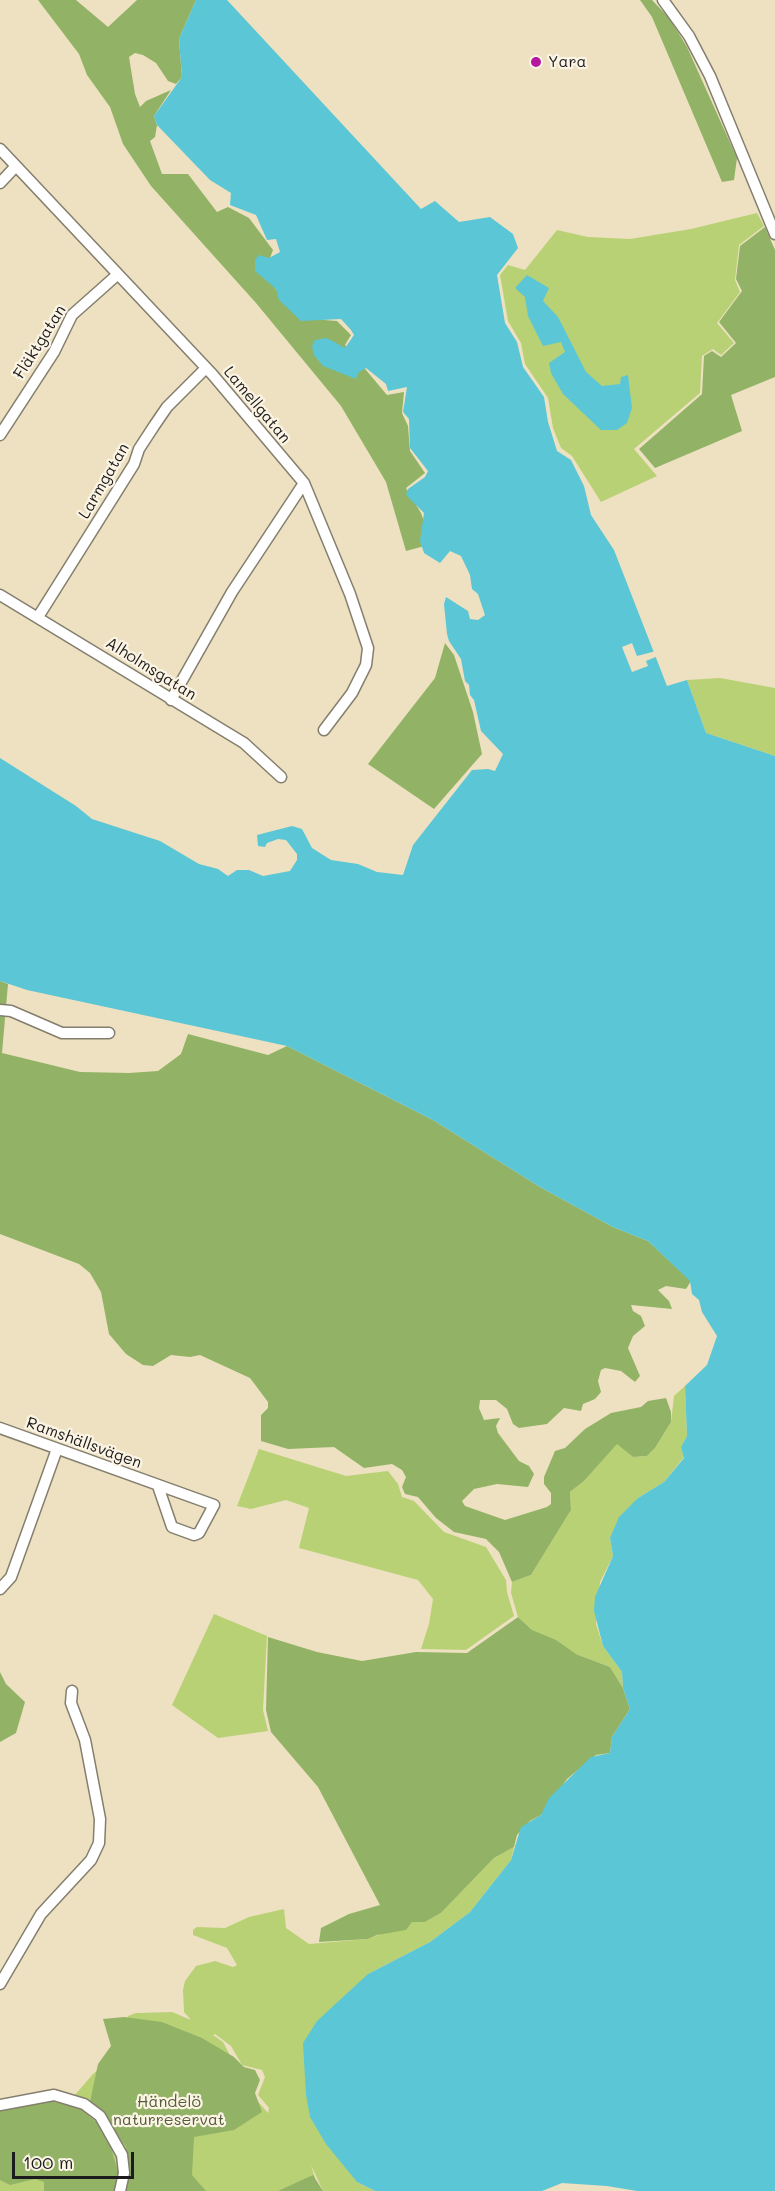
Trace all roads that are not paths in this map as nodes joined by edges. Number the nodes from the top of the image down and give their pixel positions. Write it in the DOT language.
graph roads {
  1 [pos="663,0"];
  2 [pos="0,149"];
  3 [pos="16,166"];
  4 [pos="0,183"];
  5 [pos="775,234"];
  6 [pos="117,275"];
  7 [pos="206,368"];
  8 [pos="0,435"];
  9 [pos="304,483"];
  10 [pos="0,595"];
  11 [pos="38,617"];
  12 [pos="171,700"];
  13 [pos="324,730"];
  14 [pos="281,777"];
  15 [pos="0,1010"];
  16 [pos="109,1033"];
  17 [pos="0,1428"];
  18 [pos="57,1449"];
  19 [pos="158,1486"];
  20 [pos="0,1589"];
  21 [pos="72,1691"];
  22 [pos="0,1984"];
  23 [pos="0,2105"];
  24 [pos="120,2191"];
  1 -- 5 [label="street"];
  2 -- 3 [label="street, Lamellgatan"];
  3 -- 4 [label="street"];
  3 -- 6 [label="street, Lamellgatan"];
  6 -- 7 [label="street, Lamellgatan"];
  6 -- 8 [label="street, Fläktgatan"];
  7 -- 9 [label="street, Lamellgatan"];
  7 -- 11 [label="street, Larmgatan"];
  9 -- 12 [label="street"];
  9 -- 13 [label="street, Lamellgatan"];
  10 -- 11 [label="street, Alholmsgatan"];
  11 -- 12 [label="street, Alholmsgatan"];
  12 -- 14 [label="street, Alholmsgatan"];
  15 -- 16 [label="street"];
  17 -- 18 [label="street, Ramshällsvägen"];
  18 -- 19 [label="street, Ramshällsvägen"];
  18 -- 20 [label="street"];
  19 -- 19 [label="street, Ramshällsvägen"];
  21 -- 22 [label="street"];
  23 -- 24 [label="street"];
}
